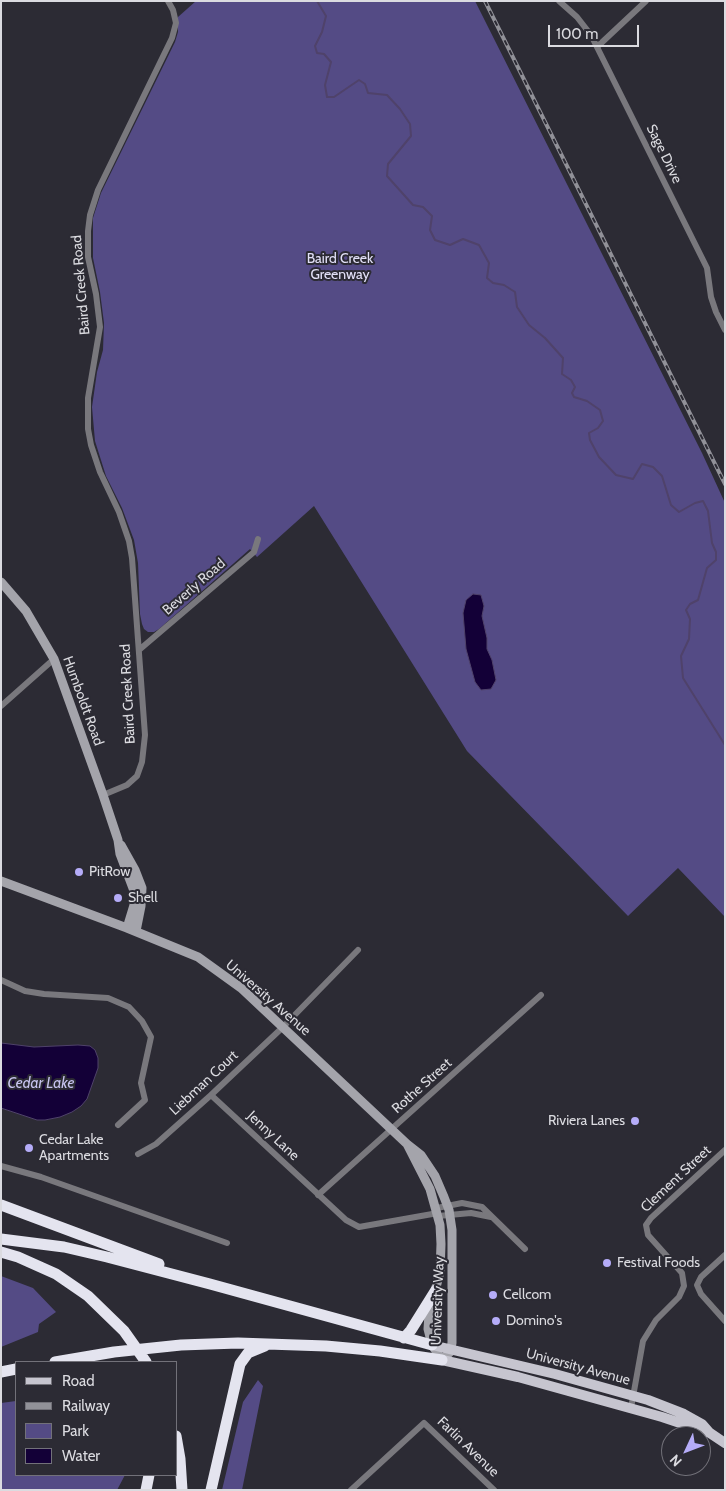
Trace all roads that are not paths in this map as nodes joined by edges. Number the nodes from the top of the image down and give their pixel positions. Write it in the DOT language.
graph roads {
  1 [pos="168,1"];
  2 [pos="559,1"];
  3 [pos="646,1"];
  4 [pos="597,47"];
  5 [pos="725,330"];
  6 [pos="258,539"];
  7 [pos="1,582"];
  8 [pos="139,650"];
  9 [pos="54,659"];
  10 [pos="1,706"];
  11 [pos="103,795"];
  12 [pos="1,881"];
  13 [pos="131,930"];
  14 [pos="358,950"];
  15 [pos="1,980"];
  16 [pos="541,995"];
  17 [pos="284,1027"];
  18 [pos="210,1095"];
  19 [pos="118,1125"];
  20 [pos="392,1129"];
  21 [pos="407,1144"];
  22 [pos="725,1150"];
  23 [pos="138,1154"];
  24 [pos="1,1166"];
  25 [pos="318,1195"];
  26 [pos="1,1205"];
  27 [pos="448,1205"];
  28 [pos="438,1212"];
  29 [pos="450,1215"];
  30 [pos="492,1217"];
  31 [pos="1,1239"];
  32 [pos="228,1242"];
  33 [pos="525,1250"];
  34 [pos="1,1252"];
  35 [pos="725,1255"];
  36 [pos="210,1284"];
  37 [pos="436,1290"];
  38 [pos="725,1320"];
  39 [pos="404,1338"];
  40 [pos="271,1344"];
  41 [pos="432,1345"];
  42 [pos="451,1350"];
  43 [pos="442,1360"];
  44 [pos="61,1361"];
  45 [pos="145,1361"];
  46 [pos="15,1369"];
  47 [pos="1,1373"];
  48 [pos="15,1375"];
  49 [pos="633,1396"];
  50 [pos="631,1408"];
  51 [pos="688,1426"];
  52 [pos="704,1426"];
  53 [pos="711,1434"];
  54 [pos="725,1443"];
  55 [pos="178,1449"];
  56 [pos="149,1476"];
  57 [pos="146,1490"];
  58 [pos="182,1490"];
  59 [pos="211,1490"];
  60 [pos="351,1490"];
  61 [pos="494,1490"];
  1 -- 8 [label="street, Baird Creek Road"];
  2 -- 4 [label="street, Sage Drive"];
  3 -- 4 [label="street"];
  4 -- 5 [label="street, Sage Drive"];
  6 -- 8 [label="street, Beverly Road"];
  7 -- 9 [label="main road, Humboldt Road"];
  8 -- 11 [label="street, Baird Creek Road"];
  9 -- 10 [label="street"];
  9 -- 11 [label="main road, Humboldt Road"];
  11 -- 13 [label="main road, Humboldt Road"];
  12 -- 13 [label="main road, University Avenue"];
  13 -- 17 [label="main road, University Avenue"];
  14 -- 17 [label="street, Liebman Court"];
  15 -- 19 [label="street"];
  16 -- 20 [label="street, Rothe Street"];
  17 -- 18 [label="street, Liebman Court"];
  17 -- 20 [label="main road, University Avenue"];
  18 -- 23 [label="street, Liebman Court"];
  18 -- 25 [label="street, Jenny Lane"];
  20 -- 21 [label="main road, University Avenue"];
  20 -- 25 [label="street, Rothe Street"];
  21 -- 27 [label="main road, University Way"];
  21 -- 28 [label="main road, University Way"];
  22 -- 49 [label="street, Clement Street"];
  24 -- 32 [label="street"];
  25 -- 28 [label="street, Jenny Lane"];
  26 -- 36 [label="highway"];
  27 -- 28 [label="street"];
  27 -- 29 [label="main road, University Way"];
  27 -- 30 [label="street"];
  28 -- 29 [label="street"];
  28 -- 37 [label="main road, University Way"];
  29 -- 30 [label="street"];
  29 -- 42 [label="main road, University Way"];
  30 -- 33 [label="street"];
  31 -- 36 [label="highway"];
  34 -- 45 [label="highway"];
  35 -- 38 [label="street"];
  36 -- 39 [label="highway"];
  37 -- 39 [label="highway"];
  37 -- 41 [label="main road, University Way"];
  39 -- 41 [label="highway"];
  40 -- 43 [label="highway"];
  40 -- 44 [label="highway"];
  40 -- 59 [label="highway"];
  41 -- 42 [label="main road, University Avenue"];
  41 -- 43 [label="main road, University Way"];
  42 -- 43 [label="main road, University Way"];
  42 -- 49 [label="main road, University Avenue"];
  43 -- 50 [label="main road, University Avenue"];
  46 -- 47 [label="highway"];
  47 -- 48 [label="highway"];
  49 -- 50 [label="street, Clement Street"];
  49 -- 52 [label="main road, University Avenue"];
  50 -- 51 [label="main road, University Avenue"];
  53 -- 54 [label="main road, University Avenue"];
  55 -- 58 [label="highway"];
  56 -- 57 [label="highway"];
  60 -- 61 [label="street, Farlin Avenue"];
}
